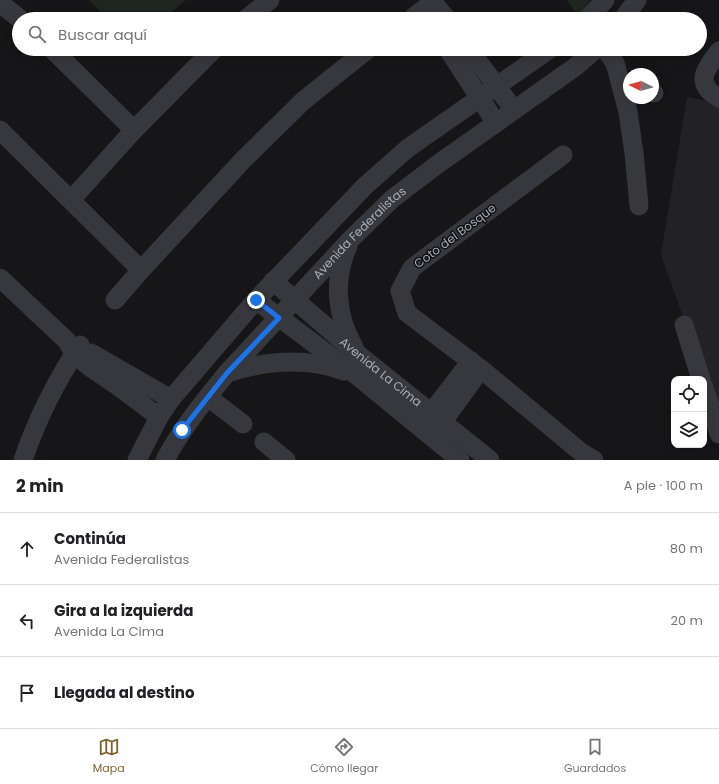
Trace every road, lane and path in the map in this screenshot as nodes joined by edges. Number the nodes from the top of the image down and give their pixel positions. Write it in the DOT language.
graph roads {
  1 [pos="270,0"];
  2 [pos="605,0"];
  3 [pos="637,0"];
  4 [pos="0,3"];
  5 [pos="255,12"];
  6 [pos="594,12"];
  7 [pos="629,12"];
  8 [pos="12,13"];
  9 [pos="719,51"];
  10 [pos="59,56"];
  11 [pos="207,56"];
  12 [pos="359,56"];
  13 [pos="452,56"];
  14 [pos="475,56"];
  15 [pos="540,56"];
  16 [pos="588,56"];
  17 [pos="610,56"];
  18 [pos="464,74"];
  19 [pos="623,82"];
  20 [pos="497,86"];
  21 [pos="479,98"];
  22 [pos="719,98"];
  23 [pos="629,104"];
  24 [pos="514,110"];
  25 [pos="496,123"];
  26 [pos="0,130"];
  27 [pos="134,130"];
  28 [pos="563,155"];
  29 [pos="71,200"];
  30 [pos="639,206"];
  31 [pos="351,239"];
  32 [pos="141,270"];
  33 [pos="0,278"];
  34 [pos="273,281"];
  35 [pos="115,300"];
  36 [pos="256,300"];
  37 [pos="295,300"];
  38 [pos="279,318"];
  39 [pos="684,325"];
  40 [pos="74,347"];
  41 [pos="360,356"];
  42 [pos="476,365"];
  43 [pos="227,373"];
  44 [pos="356,375"];
  45 [pos="700,376"];
  46 [pos="707,396"];
  47 [pos="208,397"];
  48 [pos="171,398"];
  49 [pos="159,417"];
  50 [pos="437,417"];
  51 [pos="242,424"];
  52 [pos="426,432"];
  53 [pos="719,434"];
  54 [pos="264,442"];
  55 [pos="23,460"];
  56 [pos="137,460"];
  57 [pos="165,460"];
  58 [pos="286,460"];
  59 [pos="460,460"];
  60 [pos="490,460"];
  61 [pos="594,460"];
  1 -- 5 [label="street"];
  2 -- 6 [label="street"];
  3 -- 7 [label="street"];
  4 -- 8 [label="street"];
  9 -- 22 [label="street"];
  10 -- 27 [label="street"];
  11 -- 27 [label="street"];
  12 -- 32 [label="street"];
  13 -- 18 [label="street"];
  14 -- 18 [label="street"];
  14 -- 20 [label="street"];
  15 -- 20 [label="street"];
  16 -- 24 [label="street, Avenida Federalistas"];
  17 -- 19 [label="street"];
  18 -- 21 [label="street"];
  20 -- 21 [label="street"];
  20 -- 24 [label="street"];
  21 -- 25 [label="street"];
  21 -- 34 [label="street"];
  23 -- 30 [label="street"];
  24 -- 25 [label="street, Avenida Federalistas"];
  25 -- 31 [label="street, Avenida Federalistas"];
  26 -- 29 [label="street"];
  27 -- 29 [label="street"];
  28 -- 42 [label="street, Coto del Bosque"];
  29 -- 32 [label="street"];
  31 -- 37 [label="street, Avenida Federalistas"];
  31 -- 41 [label="street"];
  32 -- 35 [label="street"];
  33 -- 40 [label="street"];
  34 -- 36 [label="street"];
  34 -- 37 [label="street, Avenida La Cima"];
  36 -- 38 [label="street, Avenida La Cima"];
  36 -- 48 [label="street"];
  37 -- 38 [label="street, Avenida Federalistas"];
  37 -- 41 [label="street, Avenida La Cima"];
  38 -- 43 [label="street, Avenida Federalistas"];
  38 -- 44 [label="street, Avenida La Cima"];
  39 -- 45 [label="street"];
  40 -- 48 [label="street"];
  40 -- 49 [label="street"];
  40 -- 55 [label="street"];
  41 -- 50 [label="street, Avenida La Cima"];
  42 -- 50 [label="street"];
  42 -- 61 [label="street, Coto del Bosque"];
  43 -- 44 [label="street"];
  43 -- 47 [label="street, Avenida Federalistas"];
  44 -- 52 [label="street, Avenida La Cima"];
  46 -- 53 [label="street"];
  47 -- 51 [label="street"];
  47 -- 57 [label="street, Avenida Federalistas"];
  48 -- 49 [label="street"];
  49 -- 56 [label="street"];
  50 -- 52 [label="street"];
  50 -- 60 [label="street, Avenida La Cima"];
  52 -- 59 [label="street, Avenida La Cima"];
  54 -- 58 [label="street"];
}
